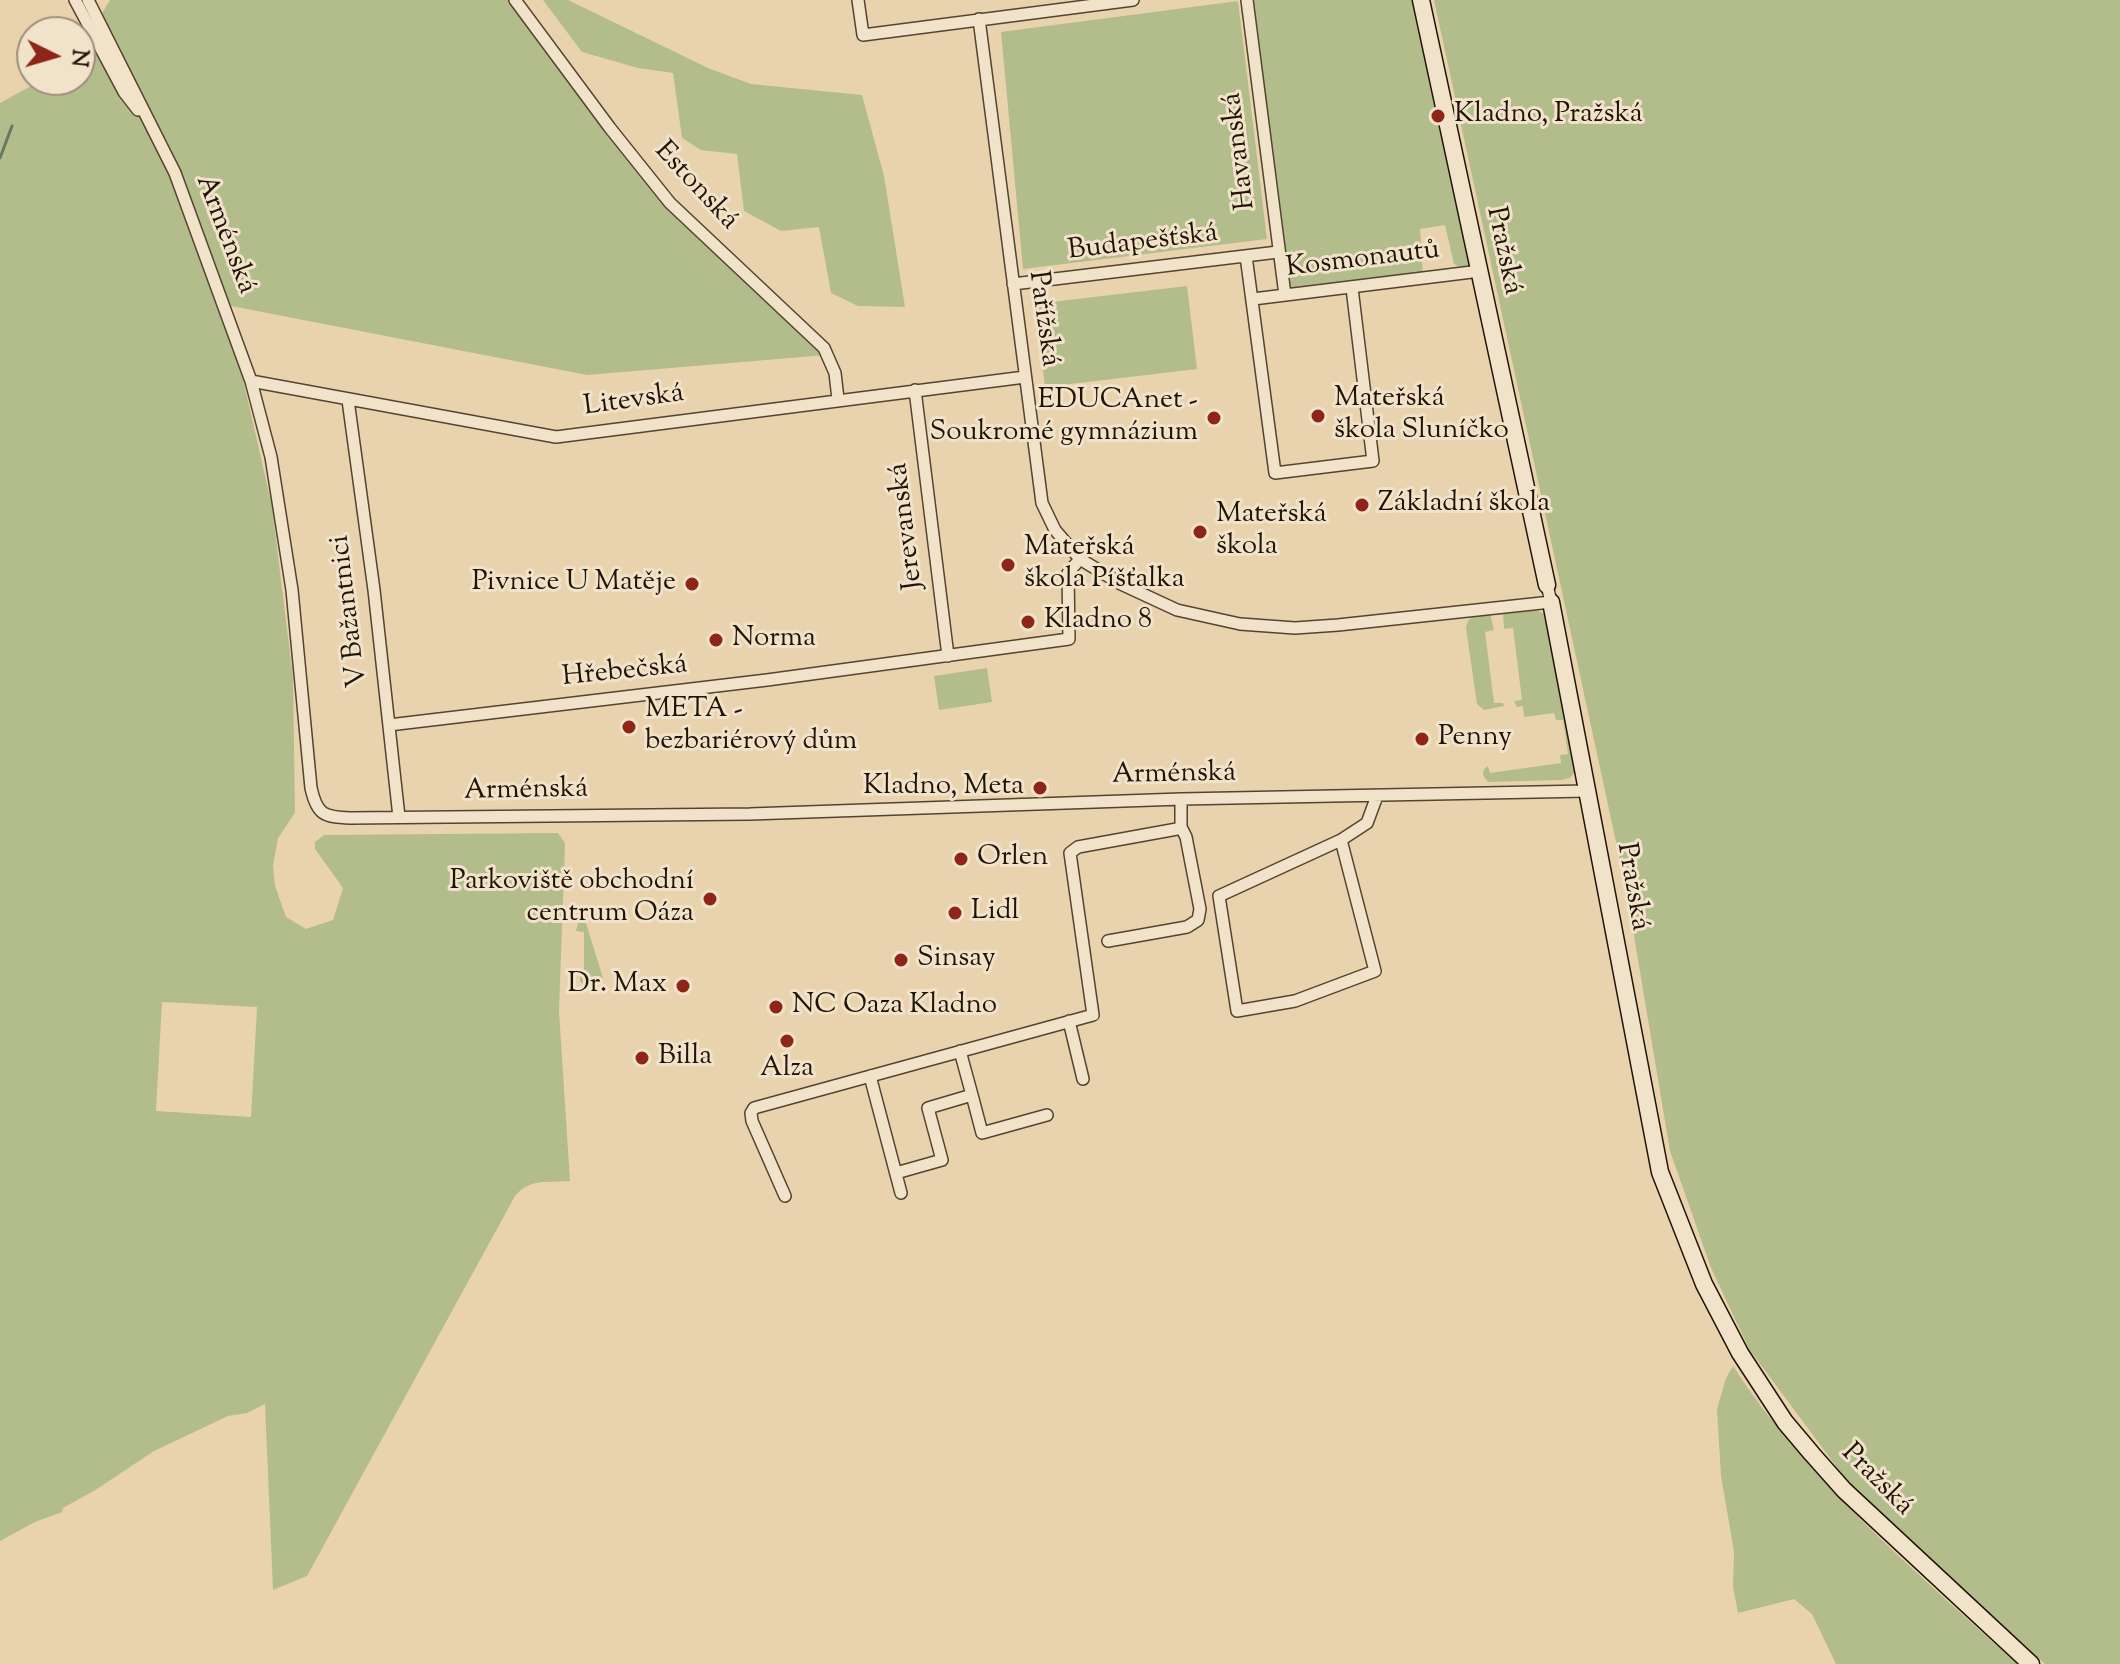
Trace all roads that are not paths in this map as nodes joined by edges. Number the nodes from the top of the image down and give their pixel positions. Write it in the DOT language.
graph roads {
  1 [pos="96,0"];
  2 [pos="515,0"];
  3 [pos="858,0"];
  4 [pos="1133,0"];
  5 [pos="1247,0"];
  6 [pos="1421,0"];
  7 [pos="80,2"];
  8 [pos="1028,6"];
  9 [pos="979,19"];
  10 [pos="143,110"];
  11 [pos="155,132"];
  12 [pos="1278,252"];
  13 [pos="1246,256"];
  14 [pos="1480,271"];
  15 [pos="1013,284"];
  16 [pos="1352,288"];
  17 [pos="1285,295"];
  18 [pos="1253,299"];
  19 [pos="1025,377"];
  20 [pos="251,381"];
  21 [pos="915,390"];
  22 [pos="838,399"];
  23 [pos="348,400"];
  24 [pos="1080,559"];
  25 [pos="1549,593"];
  26 [pos="948,656"];
  27 [pos="389,725"];
  28 [pos="1587,791"];
  29 [pos="1377,796"];
  30 [pos="1181,799"];
  31 [pos="399,817"];
  32 [pos="1181,827"];
  33 [pos="1341,840"];
  34 [pos="1108,941"];
  35 [pos="1069,1021"];
  36 [pos="960,1051"];
  37 [pos="870,1076"];
  38 [pos="1083,1079"];
  39 [pos="972,1095"];
  40 [pos="1047,1115"];
  41 [pos="896,1173"];
  42 [pos="901,1193"];
  43 [pos="785,1196"];
  44 [pos="2031,1664"];
  1 -- 10 [label="street"];
  2 -- 22 [label="street, Estonská"];
  3 -- 9 [label="street"];
  4 -- 8 [label="street"];
  5 -- 12 [label="street, Havanská"];
  6 -- 14 [label="street, Pražská"];
  7 -- 10 [label="street, Arménská"];
  7 -- 11 [label="street"];
  8 -- 9 [label="street"];
  9 -- 15 [label="street, Pařížská"];
  10 -- 11 [label="street, Arménská"];
  11 -- 20 [label="street, Arménská"];
  12 -- 13 [label="street, Budapešťská"];
  12 -- 17 [label="street, Havanská"];
  13 -- 15 [label="street, Budapešťská"];
  13 -- 18 [label="street"];
  14 -- 16 [label="street, Kosmonautů"];
  14 -- 25 [label="street, Pražská"];
  15 -- 19 [label="street, Pařížská"];
  16 -- 17 [label="street, Kosmonautů"];
  16 -- 18 [label="street"];
  17 -- 18 [label="street, Kosmonautů"];
  19 -- 21 [label="street, Litevská"];
  19 -- 24 [label="street, Pařížská"];
  20 -- 23 [label="street, Litevská"];
  20 -- 31 [label="street, Arménská"];
  21 -- 22 [label="street, Litevská"];
  21 -- 26 [label="street, Jerevanská"];
  22 -- 23 [label="street, Litevská"];
  23 -- 27 [label="street, V Bažantnici"];
  24 -- 25 [label="street, Pařížská"];
  24 -- 26 [label="street, Hřebečská"];
  25 -- 28 [label="street, Pražská"];
  26 -- 27 [label="street, Hřebečská"];
  27 -- 31 [label="street, V Bažantnici"];
  28 -- 29 [label="street, Arménská"];
  28 -- 44 [label="street, Pražská"];
  29 -- 30 [label="street, Arménská"];
  29 -- 33 [label="street"];
  30 -- 31 [label="street, Arménská"];
  30 -- 32 [label="street"];
  32 -- 34 [label="street"];
  32 -- 35 [label="street"];
  33 -- 33 [label="street"];
  35 -- 36 [label="street"];
  35 -- 38 [label="street"];
  36 -- 37 [label="street"];
  36 -- 39 [label="street"];
  37 -- 41 [label="street"];
  37 -- 43 [label="street"];
  39 -- 40 [label="street"];
  39 -- 41 [label="street"];
  41 -- 42 [label="street"];
}
